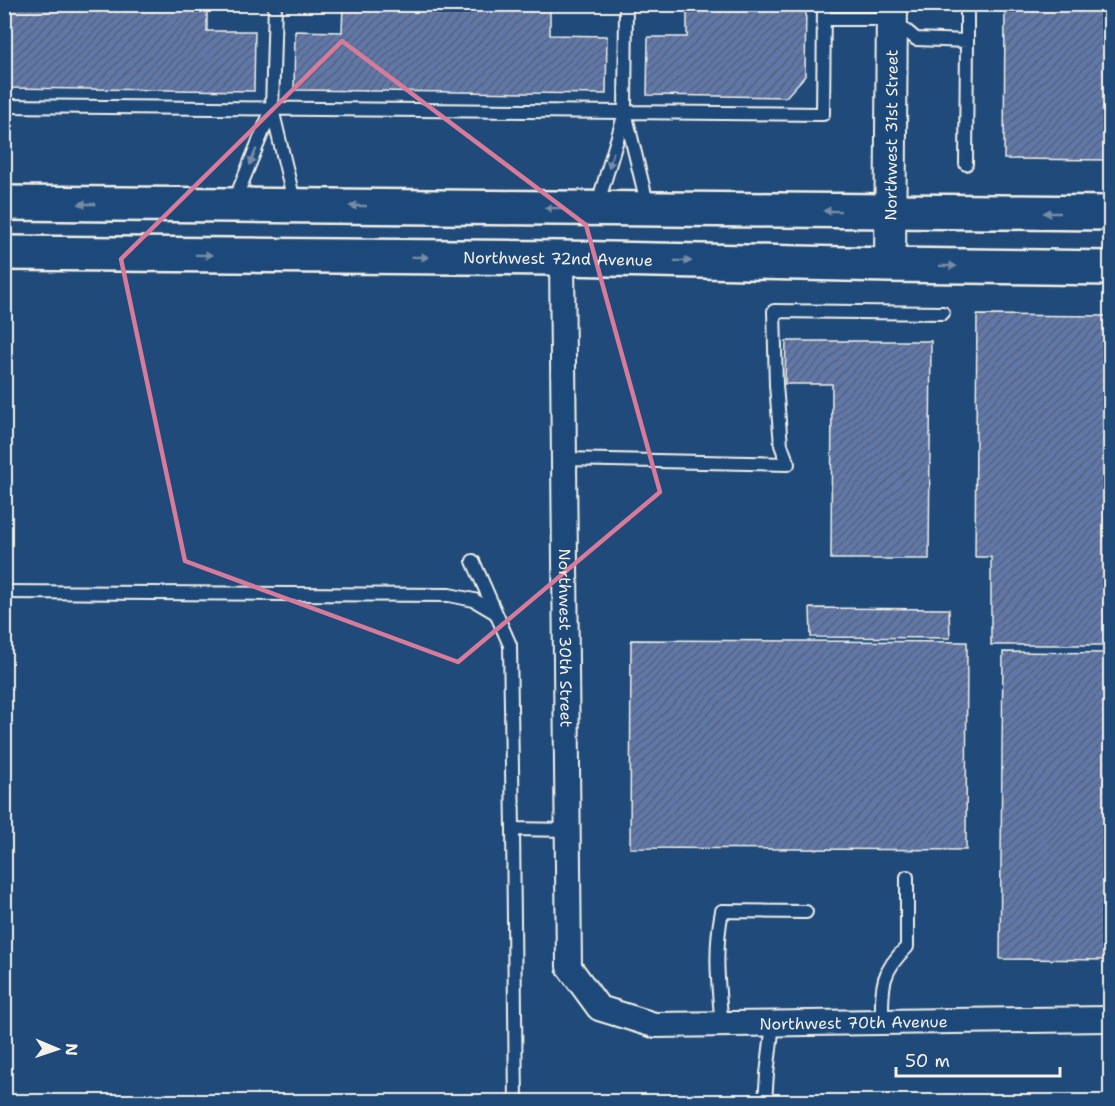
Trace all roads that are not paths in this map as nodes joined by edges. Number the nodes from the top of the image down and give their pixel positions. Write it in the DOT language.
graph roads {
  1 [pos="275,4"];
  2 [pos="626,4"];
  3 [pos="824,4"];
  4 [pos="967,4"];
  5 [pos="892,12"];
  6 [pos="824,19"];
  7 [pos="967,41"];
  8 [pos="4,106"];
  9 [pos="272,109"];
  10 [pos="625,112"];
  11 [pos="966,164"];
  12 [pos="4,203"];
  13 [pos="233,205"];
  14 [pos="295,206"];
  15 [pos="597,208"];
  16 [pos="649,209"];
  17 [pos="890,212"];
  18 [pos="1110,213"];
  19 [pos="4,253"];
  20 [pos="562,258"];
  21 [pos="890,265"];
  22 [pos="1110,268"];
  23 [pos="943,313"];
  24 [pos="564,459"];
  25 [pos="473,561"];
  26 [pos="4,591"];
  27 [pos="496,614"];
  28 [pos="513,829"];
  29 [pos="567,830"];
  30 [pos="907,877"];
  31 [pos="806,912"];
  32 [pos="599,1008"];
  33 [pos="1110,1019"];
  34 [pos="882,1022"];
  35 [pos="722,1024"];
  36 [pos="773,1024"];
  37 [pos="516,1101"];
  38 [pos="765,1101"];
  1 -- 9 [label="lane"];
  2 -- 10 [label="lane"];
  3 -- 6 [label="lane"];
  4 -- 7 [label="lane"];
  5 -- 6 [label="lane"];
  5 -- 7 [label="lane"];
  5 -- 17 [label="street, Northwest 31st Street"];
  6 -- 10 [label="lane"];
  7 -- 11 [label="lane"];
  8 -- 9 [label="lane"];
  9 -- 10 [label="lane"];
  9 -- 13 [label="lane, one-way"];
  9 -- 14 [label="lane"];
  10 -- 15 [label="lane, one-way"];
  10 -- 16 [label="lane"];
  13 -- 12 [label="main road, one-way"];
  13 -- 14 [label="main road"];
  15 -- 14 [label="main road, one-way"];
  15 -- 16 [label="main road"];
  17 -- 16 [label="main road, one-way"];
  18 -- 17 [label="main road, one-way"];
  17 -- 21 [label="street, Northwest 31st Street"];
  19 -- 20 [label="main road, Northwest 72nd Avenue, one-way"];
  20 -- 21 [label="main road, Northwest 72nd Avenue, one-way"];
  20 -- 24 [label="street, Northwest 30th Street"];
  21 -- 22 [label="main road, Northwest 72nd Avenue, one-way"];
  23 -- 24 [label="lane"];
  24 -- 29 [label="street, Northwest 30th Street"];
  25 -- 27 [label="lane"];
  26 -- 27 [label="lane"];
  27 -- 28 [label="lane"];
  28 -- 29 [label="lane"];
  28 -- 37 [label="lane"];
  29 -- 32 [label="street, Northwest 30th Street"];
  30 -- 34 [label="lane"];
  31 -- 35 [label="lane"];
  32 -- 35 [label="street, Northwest 70th Avenue"];
  33 -- 34 [label="street, Northwest 70th Avenue"];
  34 -- 36 [label="street, Northwest 70th Avenue"];
  35 -- 36 [label="street, Northwest 70th Avenue"];
  36 -- 38 [label="lane"];
}
